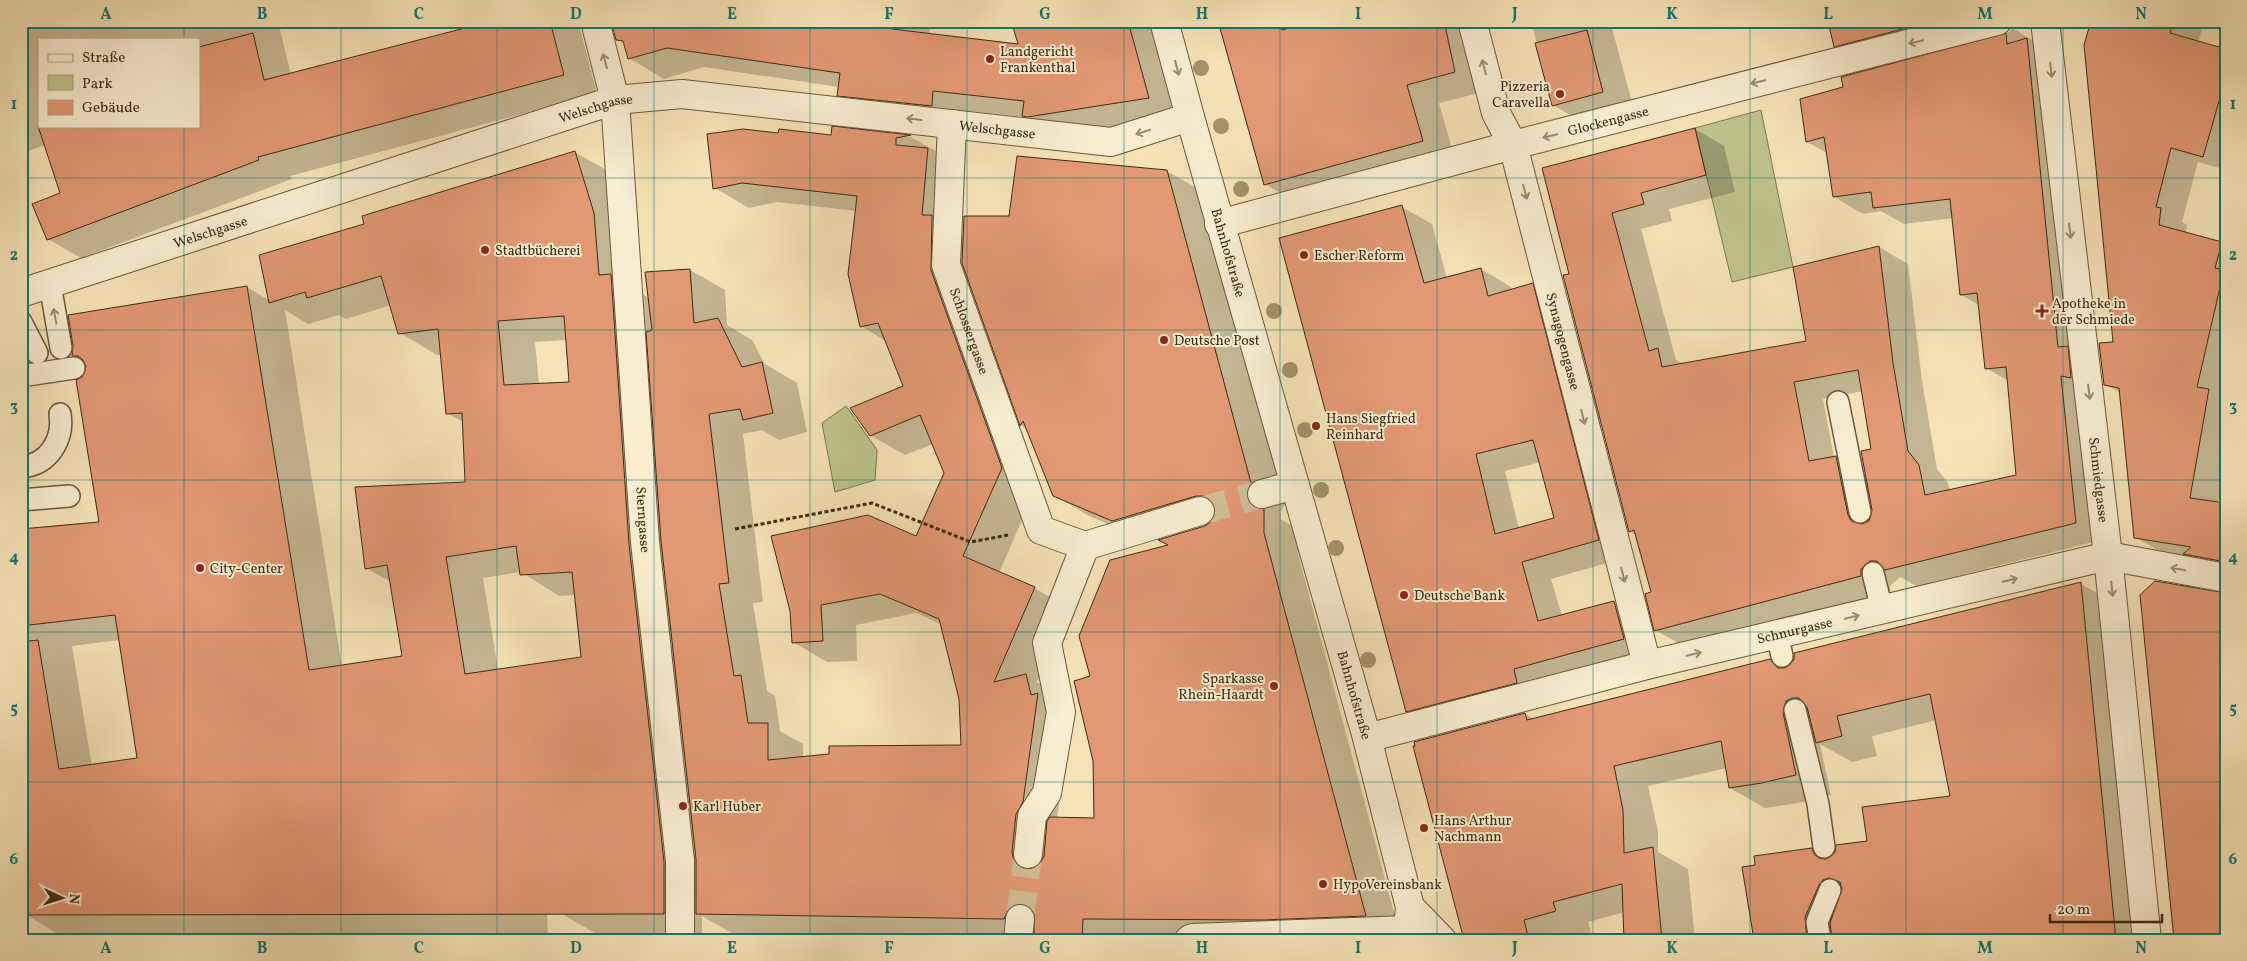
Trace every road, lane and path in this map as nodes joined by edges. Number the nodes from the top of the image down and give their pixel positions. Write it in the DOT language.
graph roads {
  1 [pos="594,21"];
  2 [pos="1164,21"];
  3 [pos="1472,21"];
  4 [pos="1997,21"];
  5 [pos="2045,21"];
  6 [pos="615,100"];
  7 [pos="1190,117"];
  8 [pos="952,124"];
  9 [pos="1513,145"];
  10 [pos="1219,224"];
  11 [pos="50,284"];
  12 [pos="21,293"];
  13 [pos="21,322"];
  14 [pos="61,348"];
  15 [pos="37,353"];
  16 [pos="74,368"];
  17 [pos="21,376"];
  18 [pos="1838,402"];
  19 [pos="60,414"];
  20 [pos="21,468"];
  21 [pos="1295,485"];
  22 [pos="1262,494"];
  23 [pos="69,496"];
  24 [pos="21,500"];
  25 [pos="1200,511"];
  26 [pos="1860,512"];
  27 [pos="735,529"];
  28 [pos="1041,530"];
  29 [pos="1085,546"];
  30 [pos="2108,556"];
  31 [pos="1874,573"];
  32 [pos="2226,578"];
  33 [pos="1882,610"];
  34 [pos="1646,665"];
  35 [pos="1796,710"];
  36 [pos="1367,738"];
  37 [pos="1824,847"];
  38 [pos="1028,854"];
  39 [pos="1830,890"];
  40 [pos="1408,926"];
  41 [pos="680,940"];
  42 [pos="1189,940"];
  43 [pos="1442,940"];
  44 [pos="1820,940"];
  45 [pos="2147,940"];
  6 -- 1 [label="street, Sterngasse, one-way"];
  2 -- 7 [label="street, Bahnhofstraße, one-way"];
  9 -- 3 [label="street, Synagogengasse, one-way"];
  4 -- 9 [label="street, Glockengasse, one-way"];
  5 -- 30 [label="street, Schmiedgasse, one-way"];
  8 -- 6 [label="street, Welschgasse, one-way"];
  6 -- 11 [label="street, Welschgasse"];
  6 -- 41 [label="street, Sterngasse"];
  7 -- 8 [label="street, Welschgasse, one-way"];
  7 -- 10 [label="street, Bahnhofstraße"];
  8 -- 28 [label="street, Schlossergasse"];
  9 -- 10 [label="street, Glockengasse"];
  9 -- 34 [label="street, Synagogengasse, one-way"];
  10 -- 21 [label="street, Bahnhofstraße"];
  11 -- 12 [label="street, Welschgasse"];
  14 -- 11 [label="lane, one-way"];
  13 -- 15 [label="lane"];
  16 -- 17 [label="lane"];
  18 -- 26 [label="lane"];
  19 -- 20 [label="lane"];
  21 -- 22 [label="street"];
  21 -- 36 [label="street, Bahnhofstraße"];
  23 -- 24 [label="lane"];
  25 -- 29 [label="street"];
  27 -- 28 [label="path"];
  28 -- 29 [label="street"];
  29 -- 38 [label="street"];
  32 -- 30 [label="street, Schnurgasse, one-way"];
  33 -- 30 [label="street, Schnurgasse, one-way"];
  30 -- 45 [label="street, Schmiedgasse, one-way"];
  31 -- 33 [label="lane"];
  34 -- 33 [label="street, Schnurgasse, one-way"];
  34 -- 36 [label="street, Schnurgasse"];
  35 -- 37 [label="lane"];
  36 -- 40 [label="street, Bahnhofstraße"];
  39 -- 44 [label="lane"];
  40 -- 42 [label="street"];
  40 -- 43 [label="street"];
}
